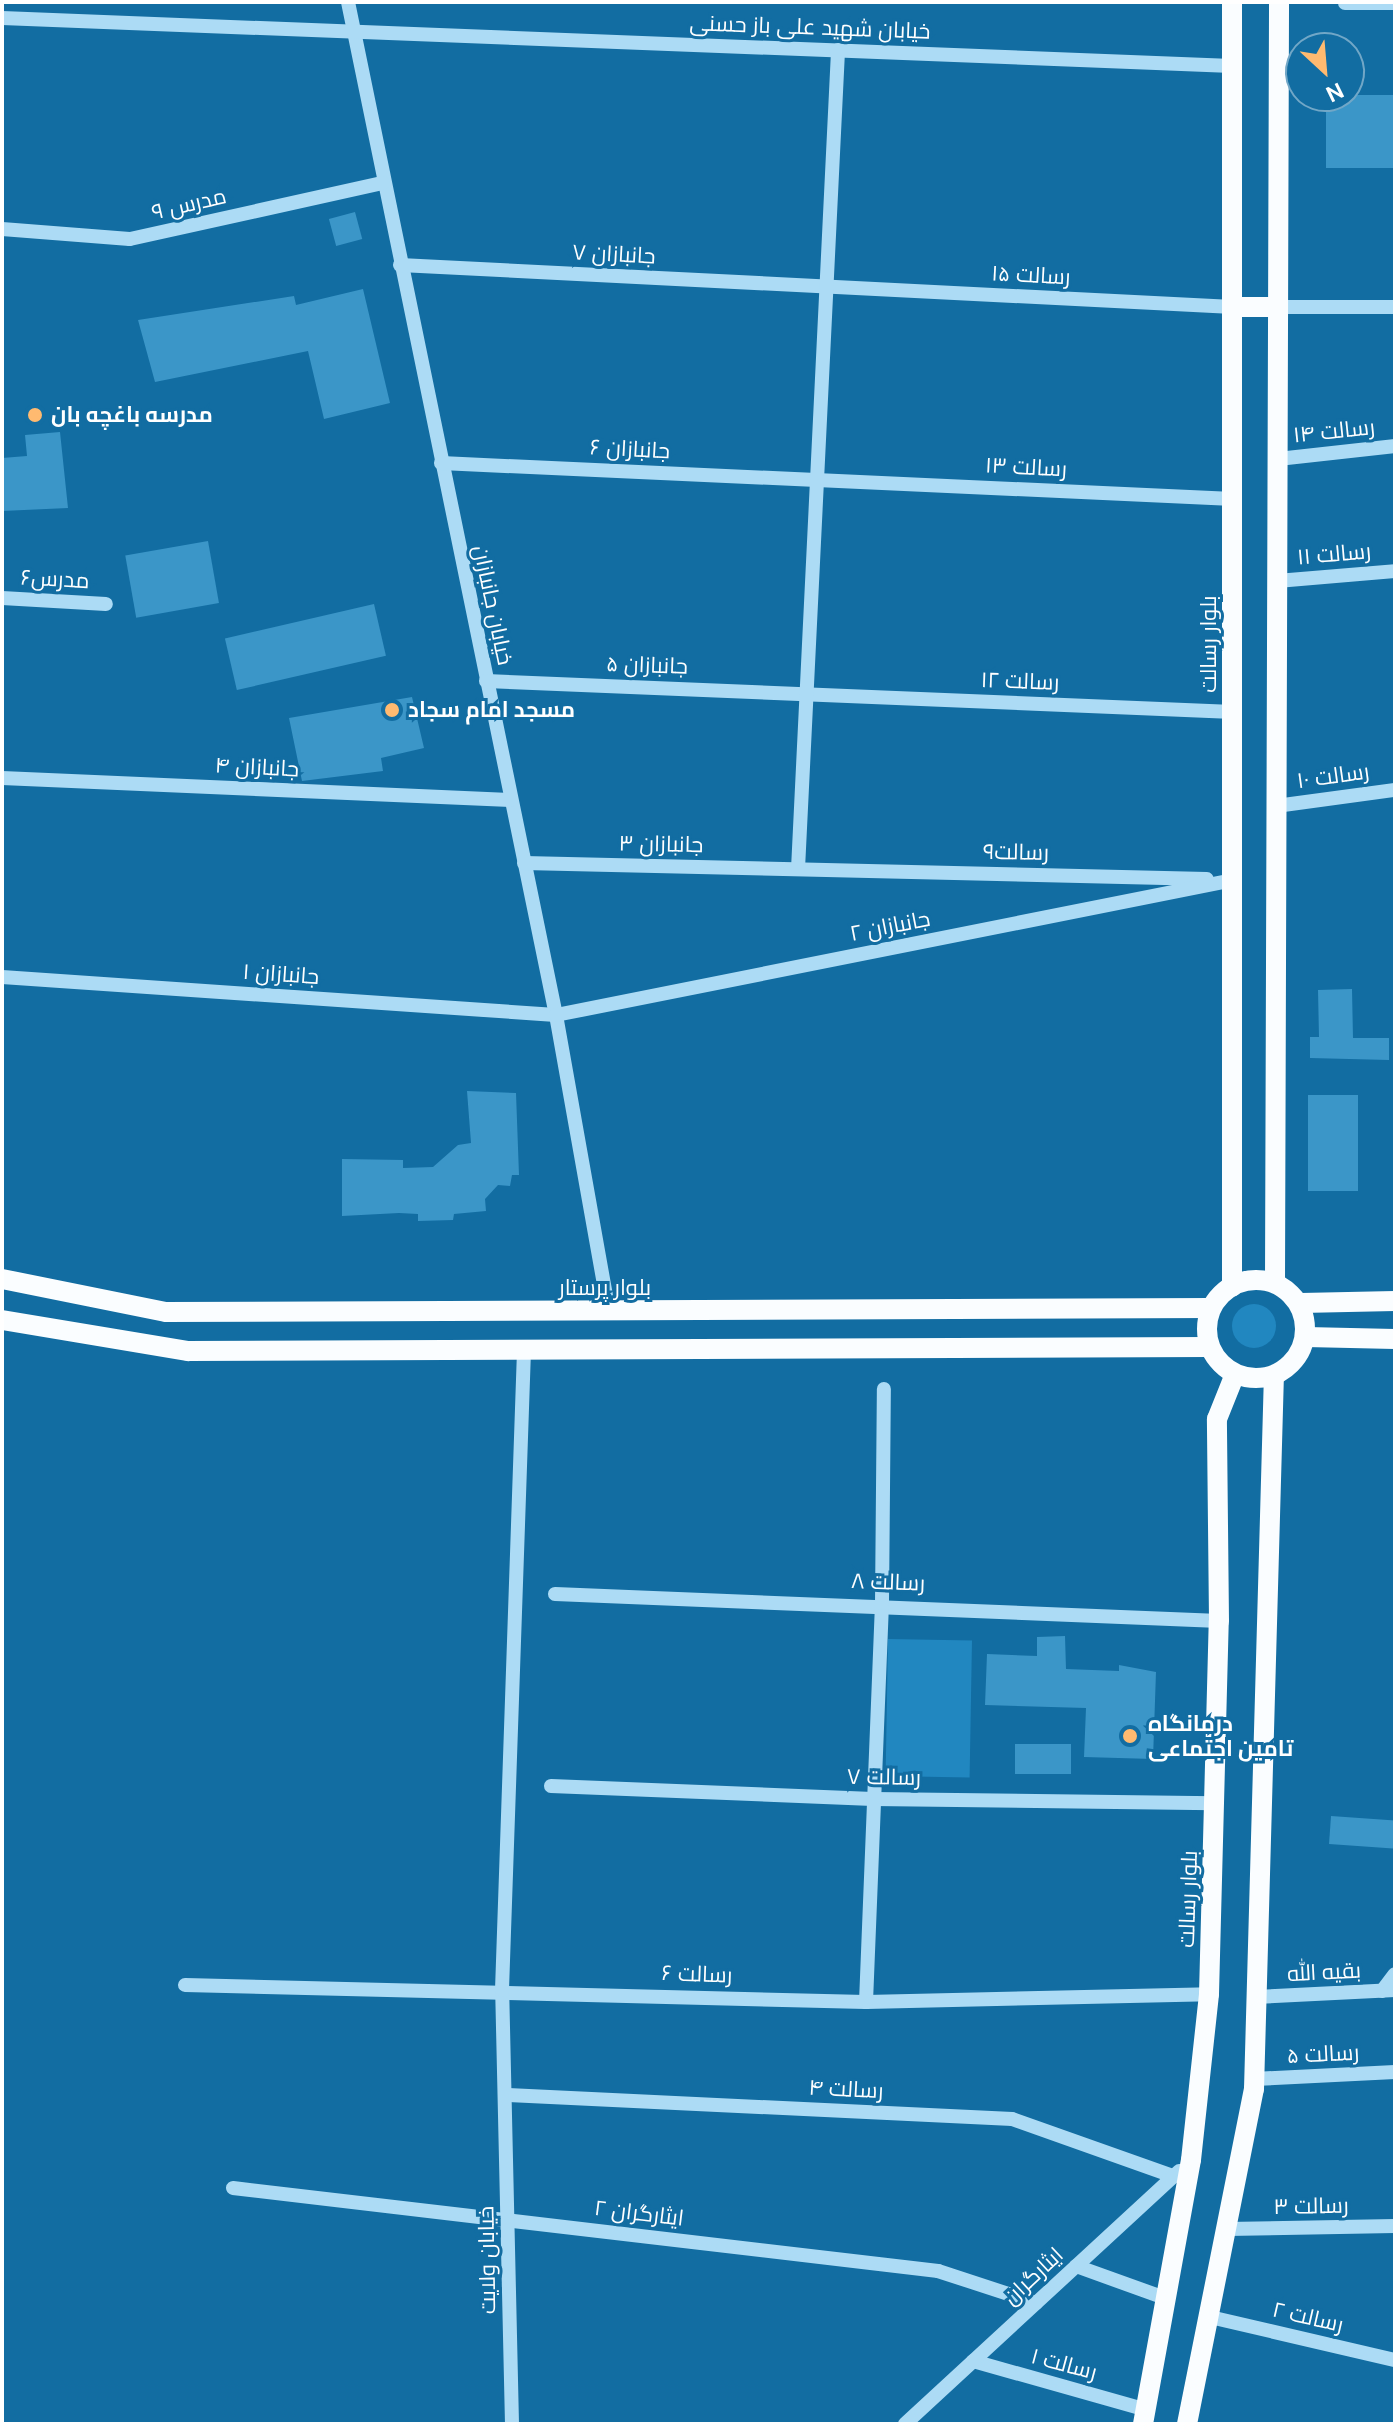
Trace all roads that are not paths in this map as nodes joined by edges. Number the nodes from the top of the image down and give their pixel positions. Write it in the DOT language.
graph roads {
  1 [pos="348,2"];
  2 [pos="1232,2"];
  3 [pos="1279,2"];
  4 [pos="1345,3"];
  5 [pos="1395,3"];
  6 [pos="2,18"];
  7 [pos="351,32"];
  8 [pos="838,50"];
  9 [pos="1232,66"];
  10 [pos="383,183"];
  11 [pos="2,229"];
  12 [pos="400,265"];
  13 [pos="826,286"];
  14 [pos="1233,307"];
  15 [pos="1278,307"];
  16 [pos="1395,307"];
  17 [pos="1395,446"];
  18 [pos="1278,459"];
  19 [pos="441,463"];
  20 [pos="817,480"];
  21 [pos="1233,499"];
  22 [pos="1395,571"];
  23 [pos="1277,581"];
  24 [pos="2,598"];
  25 [pos="106,604"];
  26 [pos="486,681"];
  27 [pos="806,694"];
  28 [pos="1233,712"];
  29 [pos="2,778"];
  30 [pos="1395,790"];
  31 [pos="511,800"];
  32 [pos="1276,806"];
  33 [pos="524,863"];
  34 [pos="798,869"];
  35 [pos="1233,880"];
  36 [pos="2,977"];
  37 [pos="556,1015"];
  38 [pos="2,1279"];
  39 [pos="1275,1283"];
  40 [pos="1232,1287"];
  41 [pos="1395,1301"];
  42 [pos="1301,1303"];
  43 [pos="1211,1308"];
  44 [pos="609,1312"];
  45 [pos="424,1314"];
  46 [pos="2,1320"];
  47 [pos="1306,1337"];
  48 [pos="1395,1339"];
  49 [pos="411,1347"];
  50 [pos="1209,1347"];
  51 [pos="524,1349"];
  52 [pos="1235,1374"];
  53 [pos="1274,1375"];
  54 [pos="884,1389"];
  55 [pos="555,1594"];
  56 [pos="882,1603"];
  57 [pos="1219,1621"];
  58 [pos="551,1786"];
  59 [pos="873,1799"];
  60 [pos="1215,1803"];
  61 [pos="1395,1974"];
  62 [pos="185,1985"];
  63 [pos="502,1990"];
  64 [pos="1389,1990"];
  65 [pos="1209,1994"];
  66 [pos="1255,1997"];
  67 [pos="866,2002"];
  68 [pos="1395,2072"];
  69 [pos="1254,2079"];
  70 [pos="508,2095"];
  71 [pos="1191,2160"];
  72 [pos="1173,2176"];
  73 [pos="233,2188"];
  74 [pos="508,2219"];
  75 [pos="1395,2226"];
  76 [pos="1227,2229"];
  77 [pos="1076,2266"];
  78 [pos="1165,2298"];
  79 [pos="1036,2303"];
  80 [pos="1210,2317"];
  81 [pos="1395,2360"];
  82 [pos="973,2361"];
  83 [pos="1144,2416"];
  84 [pos="512,2424"];
  85 [pos="905,2424"];
  86 [pos="1187,2424"];
  1 -- 7 [label="street, خیابان جانبازان"];
  2 -- 9 [label="main road, بلوار رسالت"];
  3 -- 15 [label="main road"];
  4 -- 5 [label="street"];
  6 -- 7 [label="street, خیابان شهید علی باز حسنی"];
  7 -- 8 [label="street, خیابان شهید علی باز حسنی"];
  7 -- 10 [label="street, خیابان جانبازان"];
  8 -- 9 [label="street, خیابان شهید علی باز حسنی"];
  8 -- 13 [label="street"];
  9 -- 14 [label="main road, بلوار رسالت"];
  10 -- 11 [label="street, مدرس ۹"];
  10 -- 12 [label="street, خیابان جانبازان"];
  12 -- 13 [label="street, جانبازان ۷"];
  12 -- 19 [label="street, خیابان جانبازان"];
  13 -- 14 [label="street, رسالت ۱۵"];
  13 -- 20 [label="street"];
  14 -- 15 [label="main road"];
  14 -- 21 [label="main road, بلوار رسالت"];
  15 -- 16 [label="street"];
  15 -- 18 [label="main road"];
  17 -- 18 [label="street, رسالت ۱۴"];
  18 -- 23 [label="main road"];
  19 -- 20 [label="street, جانبازان ۶"];
  19 -- 26 [label="street, خیابان جانبازان"];
  20 -- 21 [label="street, رسالت ۱۳"];
  20 -- 27 [label="street"];
  21 -- 28 [label="main road, بلوار رسالت"];
  22 -- 23 [label="street, رسالت ۱۱"];
  23 -- 32 [label="main road"];
  24 -- 25 [label="street, مدرس۶"];
  26 -- 27 [label="street, جانبازان ۵"];
  26 -- 31 [label="street, خیابان جانبازان"];
  27 -- 28 [label="street, رسالت ۱۲"];
  27 -- 34 [label="street"];
  28 -- 35 [label="main road, بلوار رسالت"];
  29 -- 31 [label="street, جانبازان ۴"];
  30 -- 32 [label="street, رسالت ۱۰"];
  31 -- 33 [label="street, خیابان جانبازان"];
  32 -- 39 [label="main road"];
  33 -- 34 [label="street, جانبازان ۳"];
  33 -- 37 [label="street, خیابان جانبازان"];
  34 -- 35 [label="street, رسالت۹"];
  35 -- 37 [label="street, جانبازان ۲"];
  35 -- 40 [label="main road, بلوار رسالت"];
  36 -- 37 [label="street, جانبازان ۱"];
  37 -- 44 [label="street, خیابان جانبازان"];
  38 -- 45 [label="main road, بلوار پرستار"];
  39 -- 40 [label="main road"];
  39 -- 42 [label="main road"];
  40 -- 43 [label="main road"];
  41 -- 42 [label="main road"];
  42 -- 47 [label="main road"];
  43 -- 44 [label="main road, بلوار پرستار"];
  43 -- 50 [label="main road"];
  44 -- 45 [label="main road, بلوار پرستار"];
  45 -- 49 [label="main road"];
  46 -- 49 [label="main road"];
  47 -- 48 [label="main road"];
  47 -- 53 [label="main road"];
  49 -- 51 [label="main road"];
  50 -- 51 [label="main road"];
  50 -- 52 [label="main road"];
  51 -- 63 [label="street, خیابان ولایت"];
  52 -- 53 [label="main road"];
  52 -- 57 [label="main road, بلوار رسالت"];
  53 -- 66 [label="main road"];
  54 -- 56 [label="street"];
  55 -- 56 [label="street, رسالت ۸"];
  56 -- 57 [label="street, رسالت ۸"];
  56 -- 59 [label="street"];
  57 -- 60 [label="main road, بلوار رسالت"];
  58 -- 59 [label="street, رسالت ۷"];
  59 -- 60 [label="street, رسالت ۷"];
  59 -- 67 [label="street"];
  60 -- 65 [label="main road, بلوار رسالت"];
  61 -- 64 [label="street"];
  62 -- 63 [label="street, رسالت ۶"];
  63 -- 67 [label="street, رسالت ۶"];
  63 -- 70 [label="street, خیابان ولایت"];
  64 -- 66 [label="street, بقیه الله"];
  65 -- 67 [label="street, رسالت ۶"];
  65 -- 71 [label="main road, بلوار رسالت"];
  66 -- 69 [label="main road"];
  68 -- 69 [label="street, رسالت ۵"];
  69 -- 76 [label="main road"];
  70 -- 72 [label="street, رسالت ۴"];
  70 -- 74 [label="street, خیابان ولایت"];
  71 -- 72 [label="street, ایثارگران"];
  71 -- 78 [label="main road, بلوار رسالت"];
  72 -- 77 [label="street, ایثارگران"];
  73 -- 74 [label="street, ایثارگران ۲"];
  74 -- 79 [label="street, ایثارگران ۲"];
  74 -- 84 [label="street, خیابان ولایت"];
  75 -- 76 [label="street, رسالت ۳"];
  76 -- 80 [label="main road"];
  77 -- 78 [label="street"];
  77 -- 79 [label="street, ایثارگران"];
  78 -- 83 [label="main road, بلوار رسالت"];
  79 -- 82 [label="street, ایثارگران"];
  80 -- 81 [label="street, رسالت ۲"];
  80 -- 86 [label="main road"];
  82 -- 83 [label="street, رسالت ۱"];
  82 -- 85 [label="street, ایثارگران"];
}
